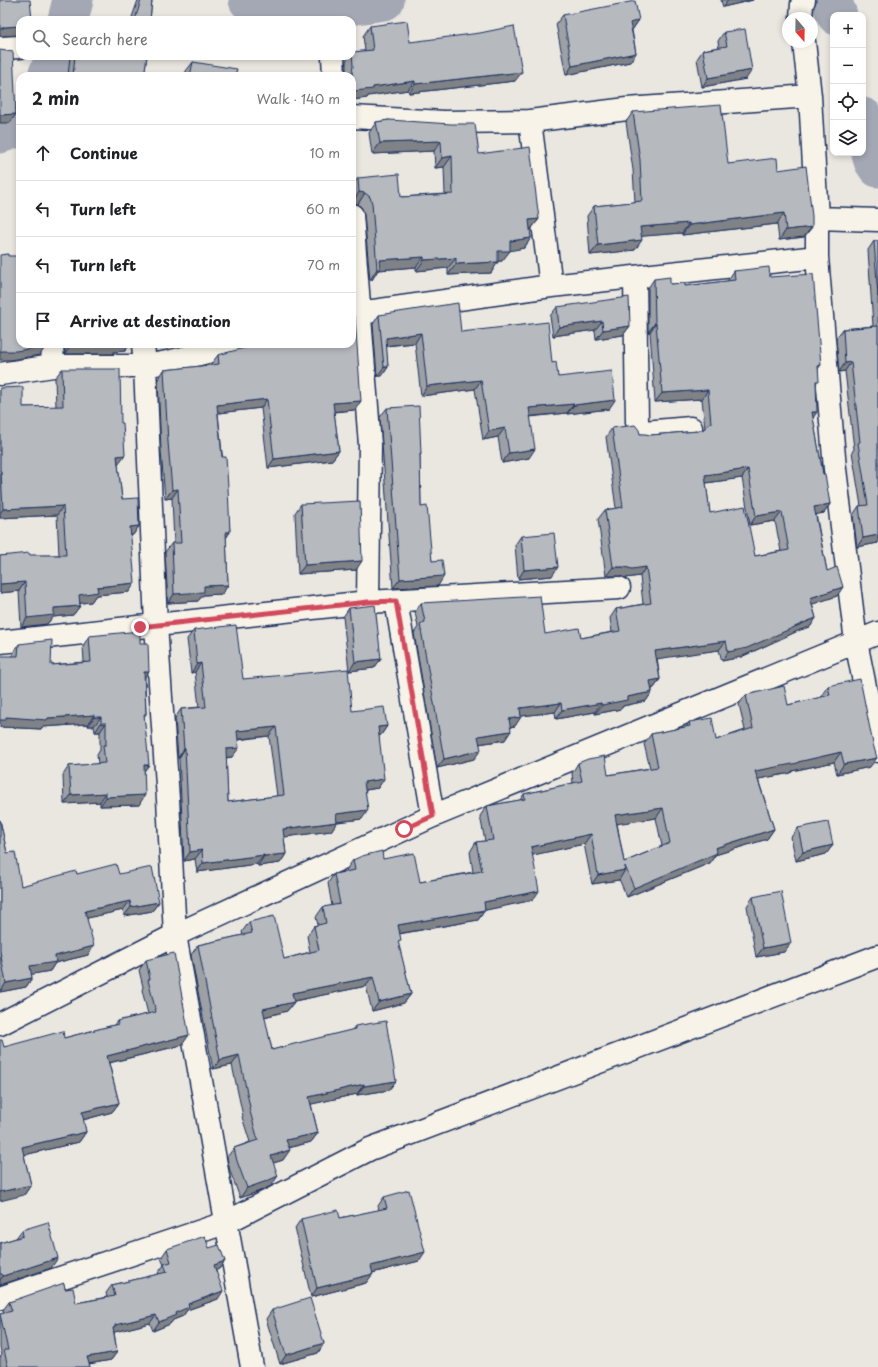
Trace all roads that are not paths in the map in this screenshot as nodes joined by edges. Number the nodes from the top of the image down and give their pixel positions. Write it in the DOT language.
graph roads {
  1 [pos="804,0"];
  2 [pos="801,12"];
  3 [pos="16,47"];
  4 [pos="0,48"];
  5 [pos="805,48"];
  6 [pos="332,60"];
  7 [pos="334,72"];
  8 [pos="810,96"];
  9 [pos="356,117"];
  10 [pos="530,121"];
  11 [pos="817,218"];
  12 [pos="878,220"];
  13 [pos="817,257"];
  14 [pos="635,276"];
  15 [pos="550,286"];
  16 [pos="356,313"];
  17 [pos="52,348"];
  18 [pos="143,348"];
  19 [pos="222,348"];
  20 [pos="53,366"];
  21 [pos="145,366"];
  22 [pos="0,374"];
  23 [pos="691,428"];
  24 [pos="619,588"];
  25 [pos="396,601"];
  26 [pos="368,602"];
  27 [pos="156,625"];
  28 [pos="878,633"];
  29 [pos="0,642"];
  30 [pos="856,642"];
  31 [pos="878,751"];
  32 [pos="433,816"];
  33 [pos="175,935"];
  34 [pos="878,956"];
  35 [pos="0,1024"];
  36 [pos="225,1223"];
  37 [pos="0,1298"];
  38 [pos="252,1367"];
  1 -- 2 [label="street"];
  3 -- 4 [label="street"];
  5 -- 8 [label="street"];
  6 -- 7 [label="street"];
  8 -- 10 [label="street"];
  8 -- 11 [label="street"];
  9 -- 10 [label="street"];
  10 -- 15 [label="street"];
  11 -- 12 [label="street"];
  11 -- 13 [label="street"];
  13 -- 14 [label="street"];
  13 -- 30 [label="street"];
  14 -- 15 [label="street"];
  14 -- 23 [label="street"];
  15 -- 16 [label="street"];
  16 -- 26 [label="street"];
  17 -- 20 [label="street"];
  18 -- 21 [label="street"];
  19 -- 21 [label="street"];
  20 -- 21 [label="street"];
  20 -- 22 [label="street"];
  21 -- 27 [label="street"];
  24 -- 25 [label="street"];
  25 -- 26 [label="street"];
  25 -- 32 [label="street"];
  26 -- 27 [label="street"];
  27 -- 29 [label="street"];
  27 -- 33 [label="street"];
  28 -- 30 [label="street"];
  30 -- 31 [label="street"];
  30 -- 32 [label="street"];
  32 -- 33 [label="street"];
  33 -- 35 [label="street"];
  33 -- 36 [label="street"];
  34 -- 36 [label="street"];
  36 -- 37 [label="street"];
  36 -- 38 [label="street"];
}
